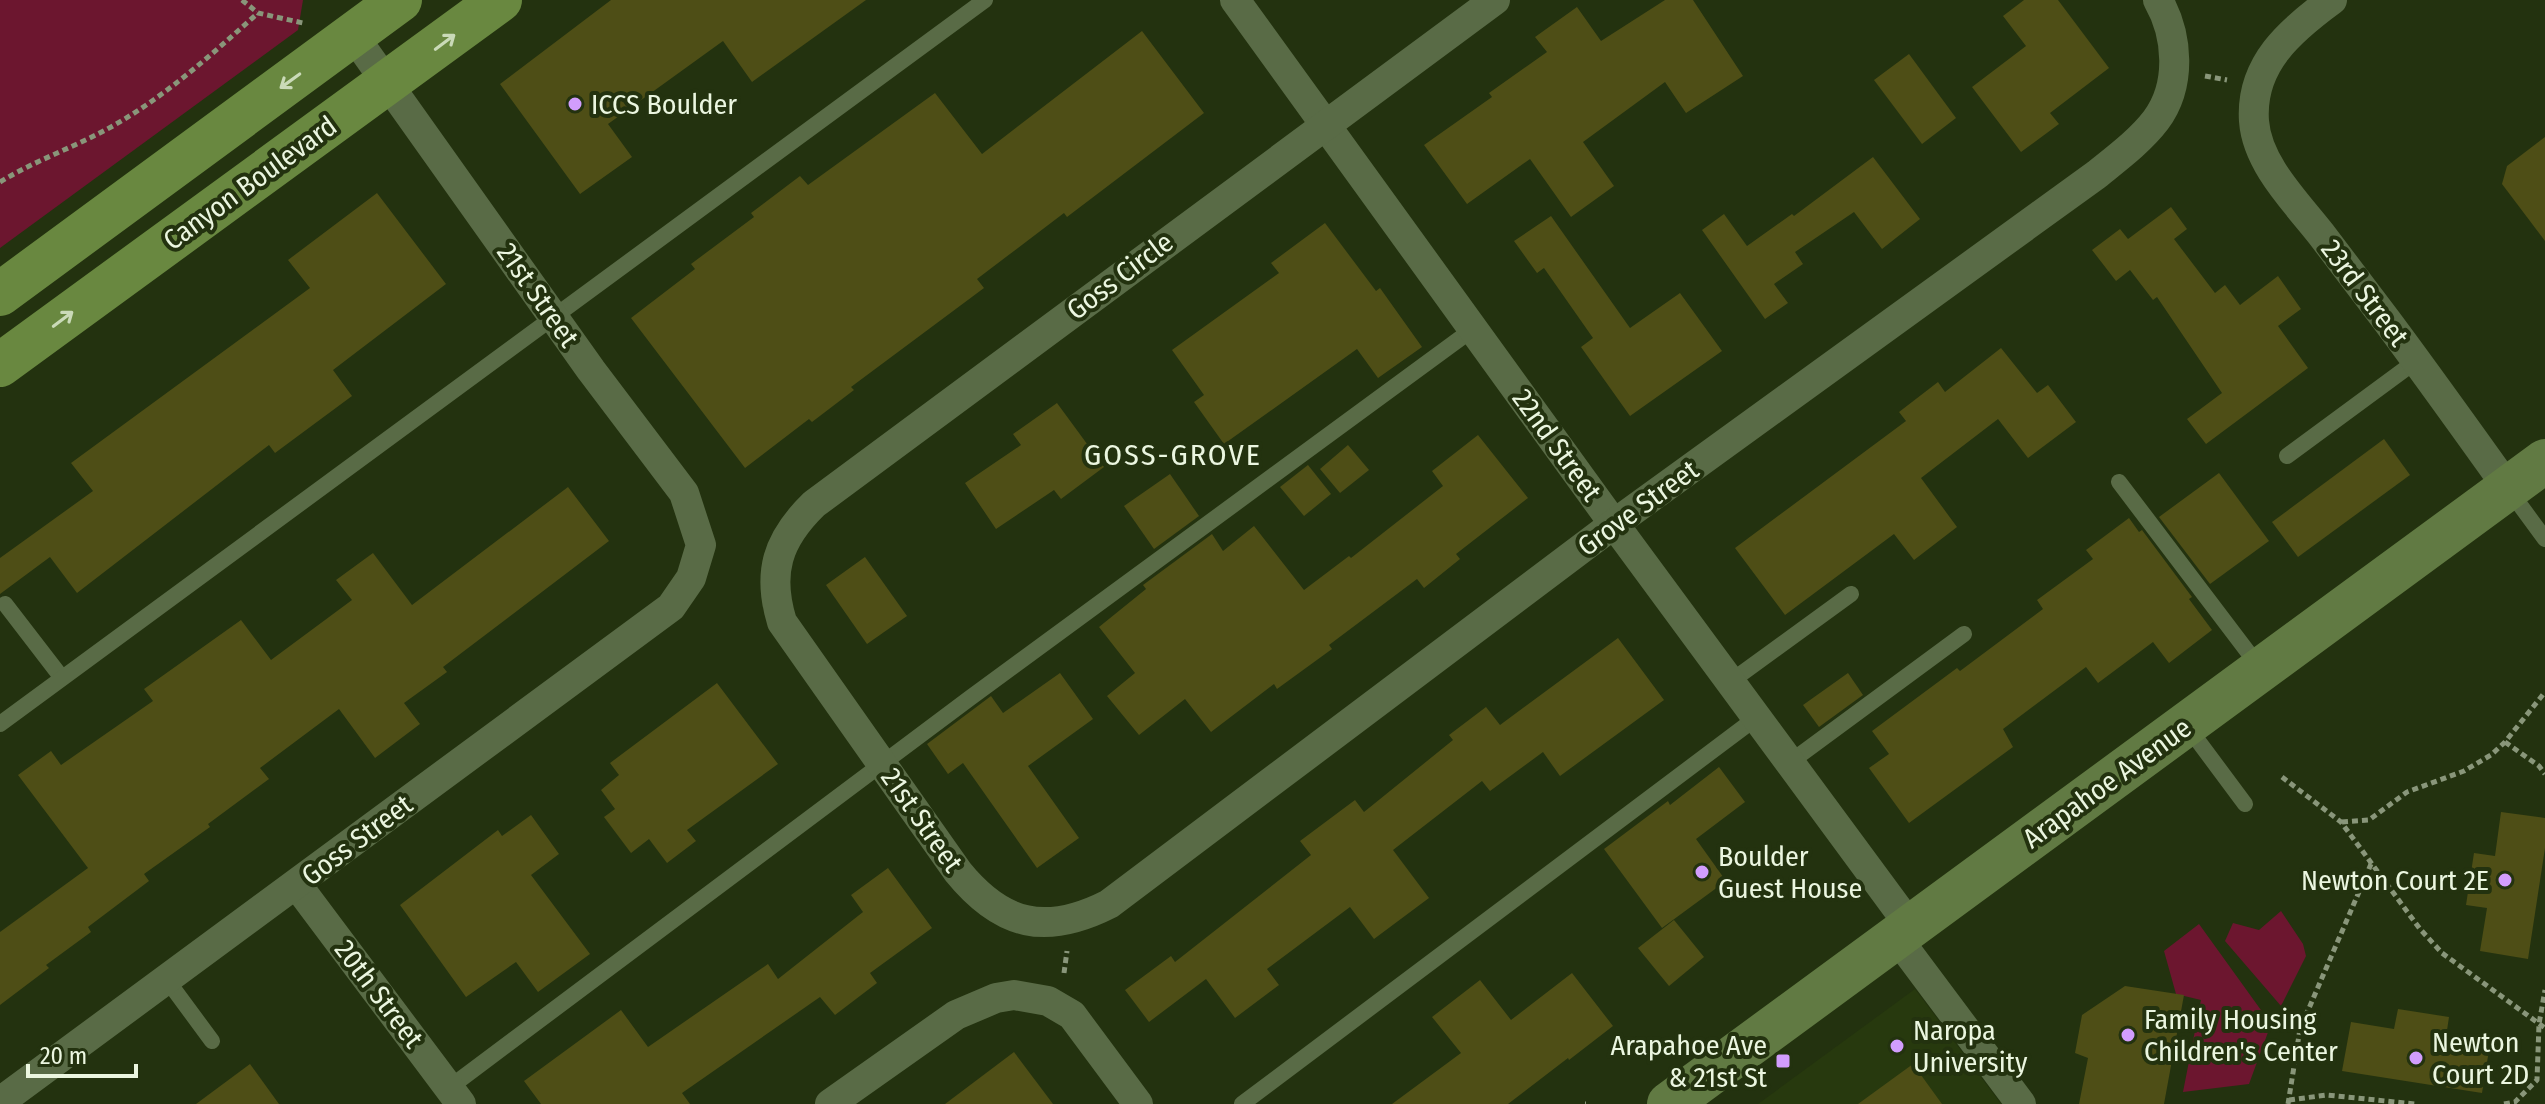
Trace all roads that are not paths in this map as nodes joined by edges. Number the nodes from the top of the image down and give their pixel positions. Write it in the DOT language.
graph roads {
  1 [pos="400,0"];
  2 [pos="500,0"];
  3 [pos="985,0"];
  4 [pos="1235,0"];
  5 [pos="1495,0"];
  6 [pos="2158,0"];
  7 [pos="2332,0"];
  8 [pos="353,35"];
  9 [pos="389,83"];
  10 [pos="1325,124"];
  11 [pos="0,294"];
  12 [pos="552,316"];
  13 [pos="1473,329"];
  14 [pos="2416,361"];
  15 [pos="0,365"];
  16 [pos="2287,456"];
  17 [pos="2545,461"];
  18 [pos="2119,482"];
  19 [pos="2508,488"];
  20 [pos="1614,524"];
  21 [pos="2545,539"];
  22 [pos="697,563"];
  23 [pos="776,575"];
  24 [pos="1851,594"];
  25 [pos="5,604"];
  26 [pos="1964,634"];
  27 [pos="2261,669"];
  28 [pos="62,678"];
  29 [pos="1730,682"];
  30 [pos="1756,718"];
  31 [pos="0,724"];
  32 [pos="2186,725"];
  33 [pos="1789,763"];
  34 [pos="882,764"];
  35 [pos="2245,804"];
  36 [pos="297,885"];
  37 [pos="1071,919"];
  38 [pos="1904,932"];
  39 [pos="167,980"];
  40 [pos="212,1041"];
  41 [pos="455,1096"];
  42 [pos="0,1102"];
  43 [pos="830,1104"];
  44 [pos="1138,1104"];
  45 [pos="1242,1104"];
  46 [pos="1669,1104"];
  47 [pos="2021,1104"];
  1 -- 8 [label="main road, Canyon Boulevard"];
  9 -- 2 [label="main road, Canyon Boulevard, one-way"];
  3 -- 12 [label="lane"];
  4 -- 10 [label="street, 22nd Street"];
  5 -- 10 [label="street, Goss Circle"];
  6 -- 20 [label="street, Grove Street"];
  7 -- 14 [label="street, 23rd Street"];
  8 -- 9 [label="street, 21st Street"];
  8 -- 11 [label="main road, Canyon Boulevard, one-way"];
  9 -- 12 [label="street, 21st Street"];
  15 -- 9 [label="main road, Canyon Boulevard, one-way"];
  10 -- 13 [label="street, 22nd Street"];
  10 -- 23 [label="street, Goss Circle"];
  12 -- 22 [label="street, 21st Street"];
  12 -- 28 [label="lane"];
  13 -- 20 [label="street, 22nd Street"];
  13 -- 34 [label="lane"];
  14 -- 16 [label="lane"];
  14 -- 19 [label="street, 23rd Street"];
  17 -- 19 [label="main road, Arapahoe Avenue"];
  18 -- 27 [label="lane"];
  19 -- 21 [label="lane"];
  19 -- 27 [label="main road, Arapahoe Avenue"];
  20 -- 29 [label="street, 22nd Street"];
  20 -- 37 [label="street, Grove Street"];
  22 -- 36 [label="street, Goss Street"];
  23 -- 34 [label="street, 21st Street"];
  24 -- 29 [label="lane"];
  25 -- 28 [label="lane"];
  26 -- 33 [label="lane"];
  27 -- 32 [label="main road, Arapahoe Avenue"];
  28 -- 31 [label="lane"];
  29 -- 30 [label="street, 22nd Street"];
  30 -- 33 [label="street, 22nd Street"];
  30 -- 45 [label="lane"];
  32 -- 35 [label="lane"];
  32 -- 38 [label="main road, Arapahoe Avenue"];
  33 -- 38 [label="street, 22nd Street"];
  34 -- 37 [label="street, 21st Street"];
  34 -- 41 [label="lane"];
  36 -- 39 [label="street, Goss Street"];
  36 -- 41 [label="street, 20th Street"];
  38 -- 46 [label="main road, Arapahoe Avenue"];
  38 -- 47 [label="street, 22nd Street"];
  39 -- 40 [label="lane"];
  39 -- 42 [label="street, Goss Street"];
  43 -- 44 [label="street"];
}
